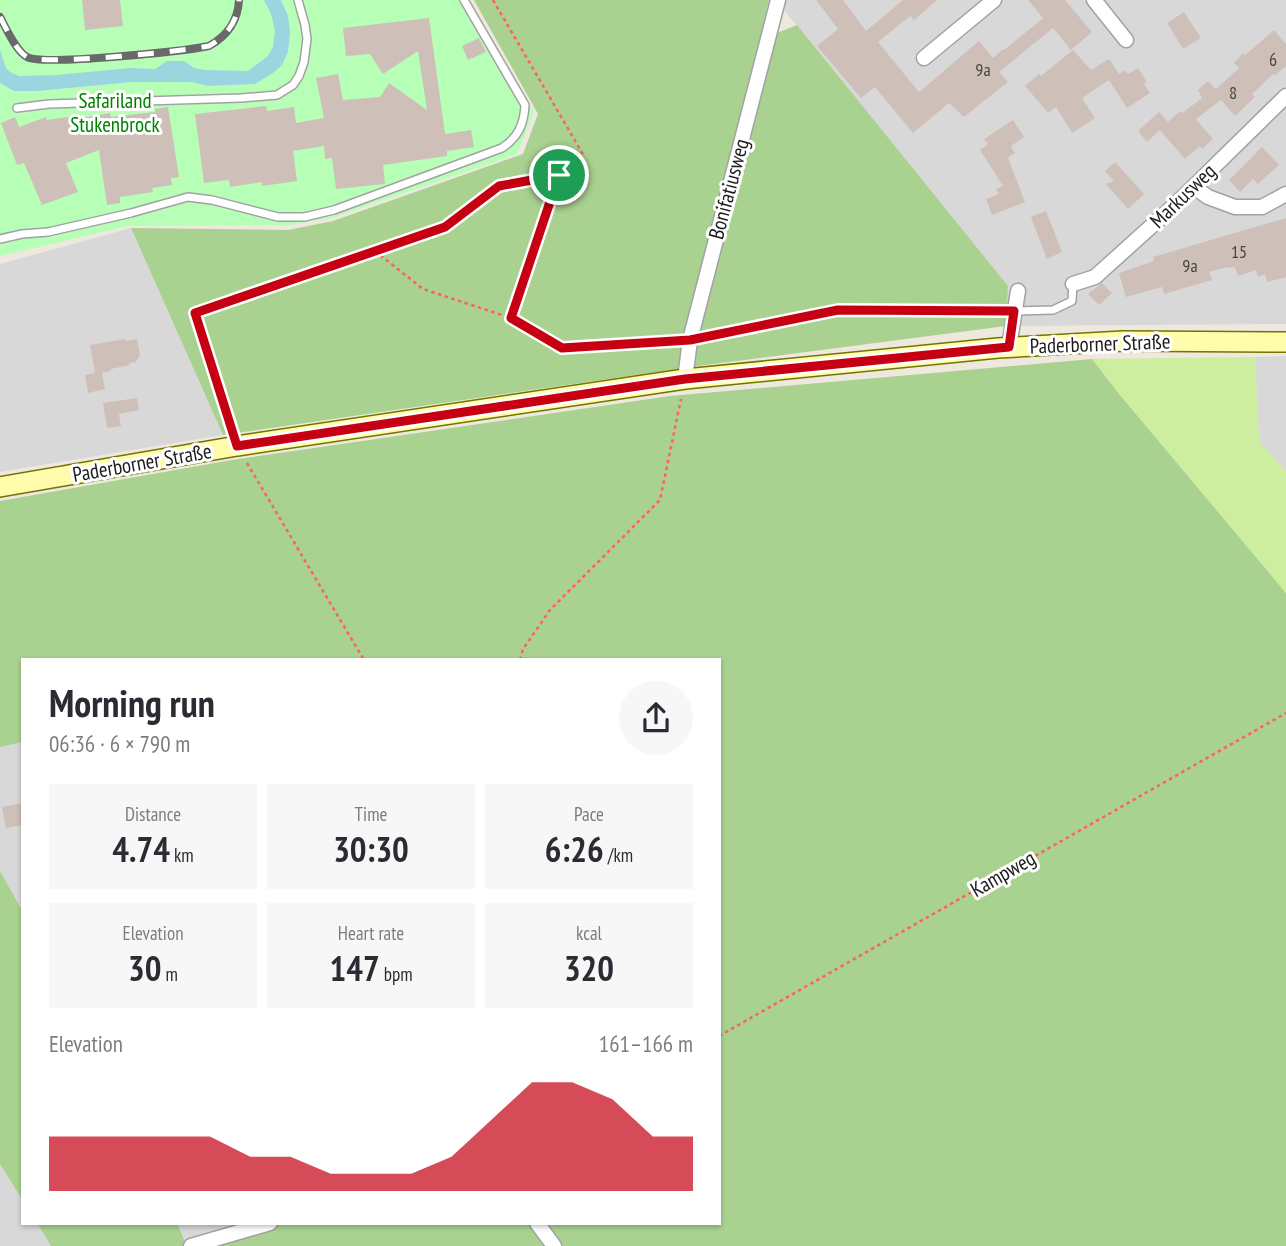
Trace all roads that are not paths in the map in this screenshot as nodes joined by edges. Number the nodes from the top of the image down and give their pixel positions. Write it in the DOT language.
graph roads {
  1 [pos="298,0"];
  2 [pos="464,0"];
  3 [pos="778,0"];
  4 [pos="994,0"];
  5 [pos="1094,0"];
  6 [pos="1126,40"];
  7 [pos="924,58"];
  8 [pos="1286,96"];
  9 [pos="17,108"];
  10 [pos="1194,187"];
  11 [pos="1286,194"];
  12 [pos="0,239"];
  13 [pos="1073,284"];
  14 [pos="1018,291"];
  15 [pos="1014,311"];
  16 [pos="1286,342"];
  17 [pos="1009,347"];
  18 [pos="685,379"];
  19 [pos="0,487"];
  20 [pos="263,1225"];
  21 [pos="538,1225"];
  22 [pos="191,1246"];
  23 [pos="554,1246"];
  1 -- 9 [label="lane"];
  2 -- 12 [label="lane"];
  3 -- 18 [label="street, Bonifatiusweg"];
  4 -- 7 [label="street"];
  5 -- 6 [label="street"];
  8 -- 10 [label="street, Markusweg"];
  10 -- 11 [label="street"];
  10 -- 13 [label="street, Markusweg"];
  13 -- 15 [label="lane"];
  14 -- 15 [label="street"];
  15 -- 17 [label="street"];
  16 -- 17 [label="main road, Paderborner Straße"];
  17 -- 18 [label="main road, Paderborner Straße"];
  18 -- 19 [label="main road, Paderborner Straße"];
  20 -- 22 [label="street"];
  21 -- 23 [label="street"];
}
